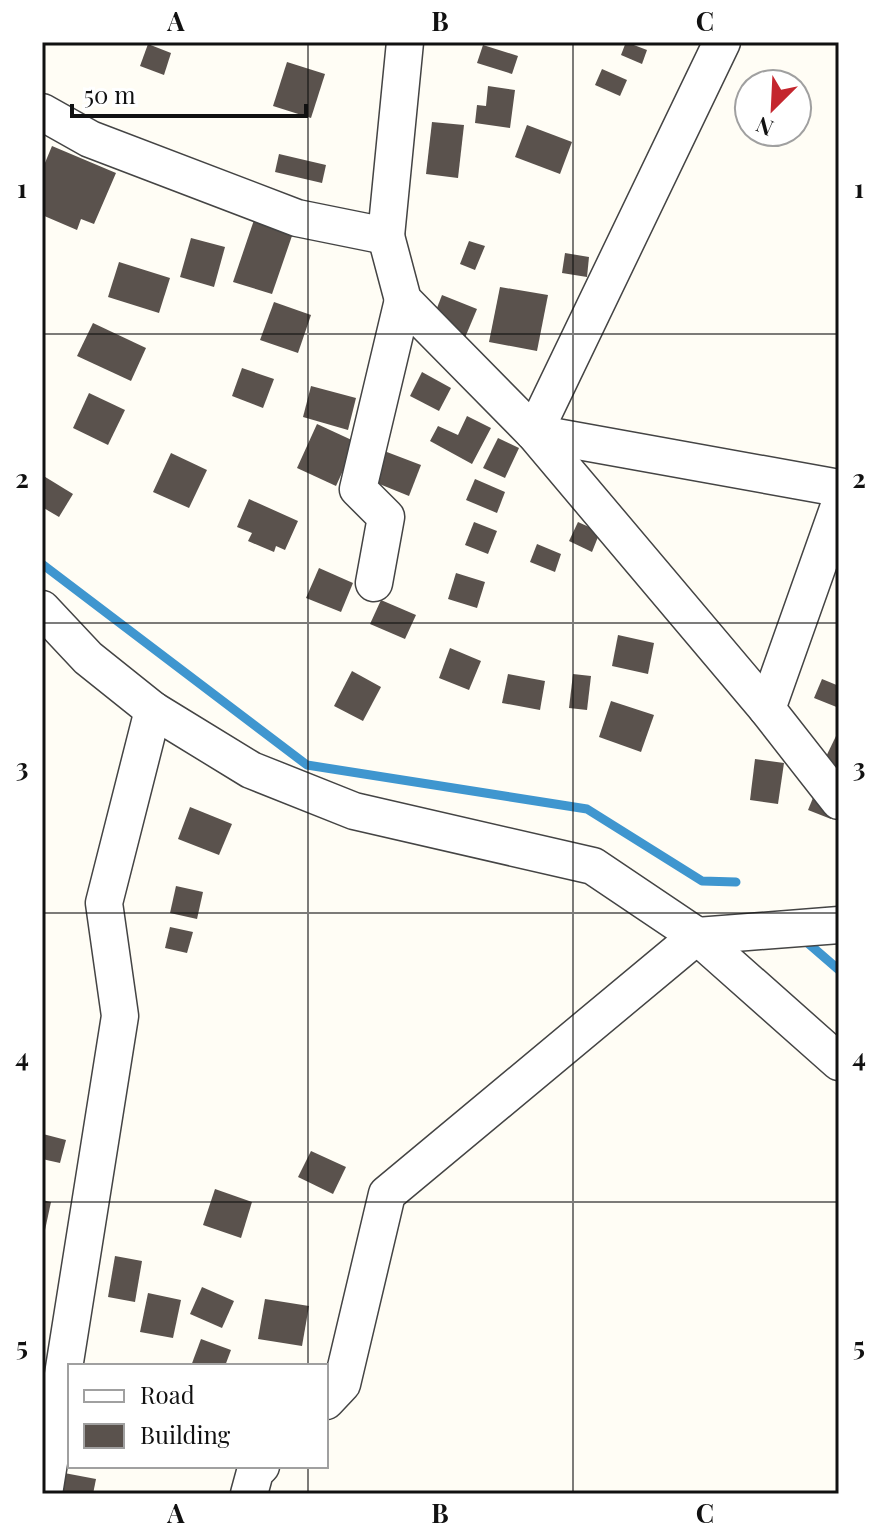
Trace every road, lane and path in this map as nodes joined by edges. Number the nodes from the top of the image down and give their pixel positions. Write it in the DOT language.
graph roads {
  1 [pos="405,42"];
  2 [pos="722,42"];
  3 [pos="42,112"];
  4 [pos="386,236"];
  5 [pos="403,300"];
  6 [pos="534,433"];
  7 [pos="839,488"];
  8 [pos="839,506"];
  9 [pos="374,583"];
  10 [pos="42,609"];
  11 [pos="767,709"];
  12 [pos="153,710"];
  13 [pos="839,801"];
  14 [pos="839,925"];
  15 [pos="697,936"];
  16 [pos="839,1062"];
  17 [pos="328,1399"];
  18 [pos="259,1468"];
  19 [pos="44,1494"];
  20 [pos="249,1494"];
  1 -- 4 [label="street"];
  2 -- 6 [label="street"];
  3 -- 4 [label="street"];
  4 -- 5 [label="street"];
  5 -- 6 [label="street"];
  5 -- 9 [label="street"];
  6 -- 7 [label="street"];
  6 -- 11 [label="street"];
  8 -- 11 [label="street"];
  10 -- 12 [label="street"];
  11 -- 13 [label="street"];
  12 -- 15 [label="street"];
  12 -- 19 [label="street"];
  14 -- 15 [label="street"];
  15 -- 16 [label="street"];
  15 -- 17 [label="street"];
  18 -- 20 [label="street"];
}
